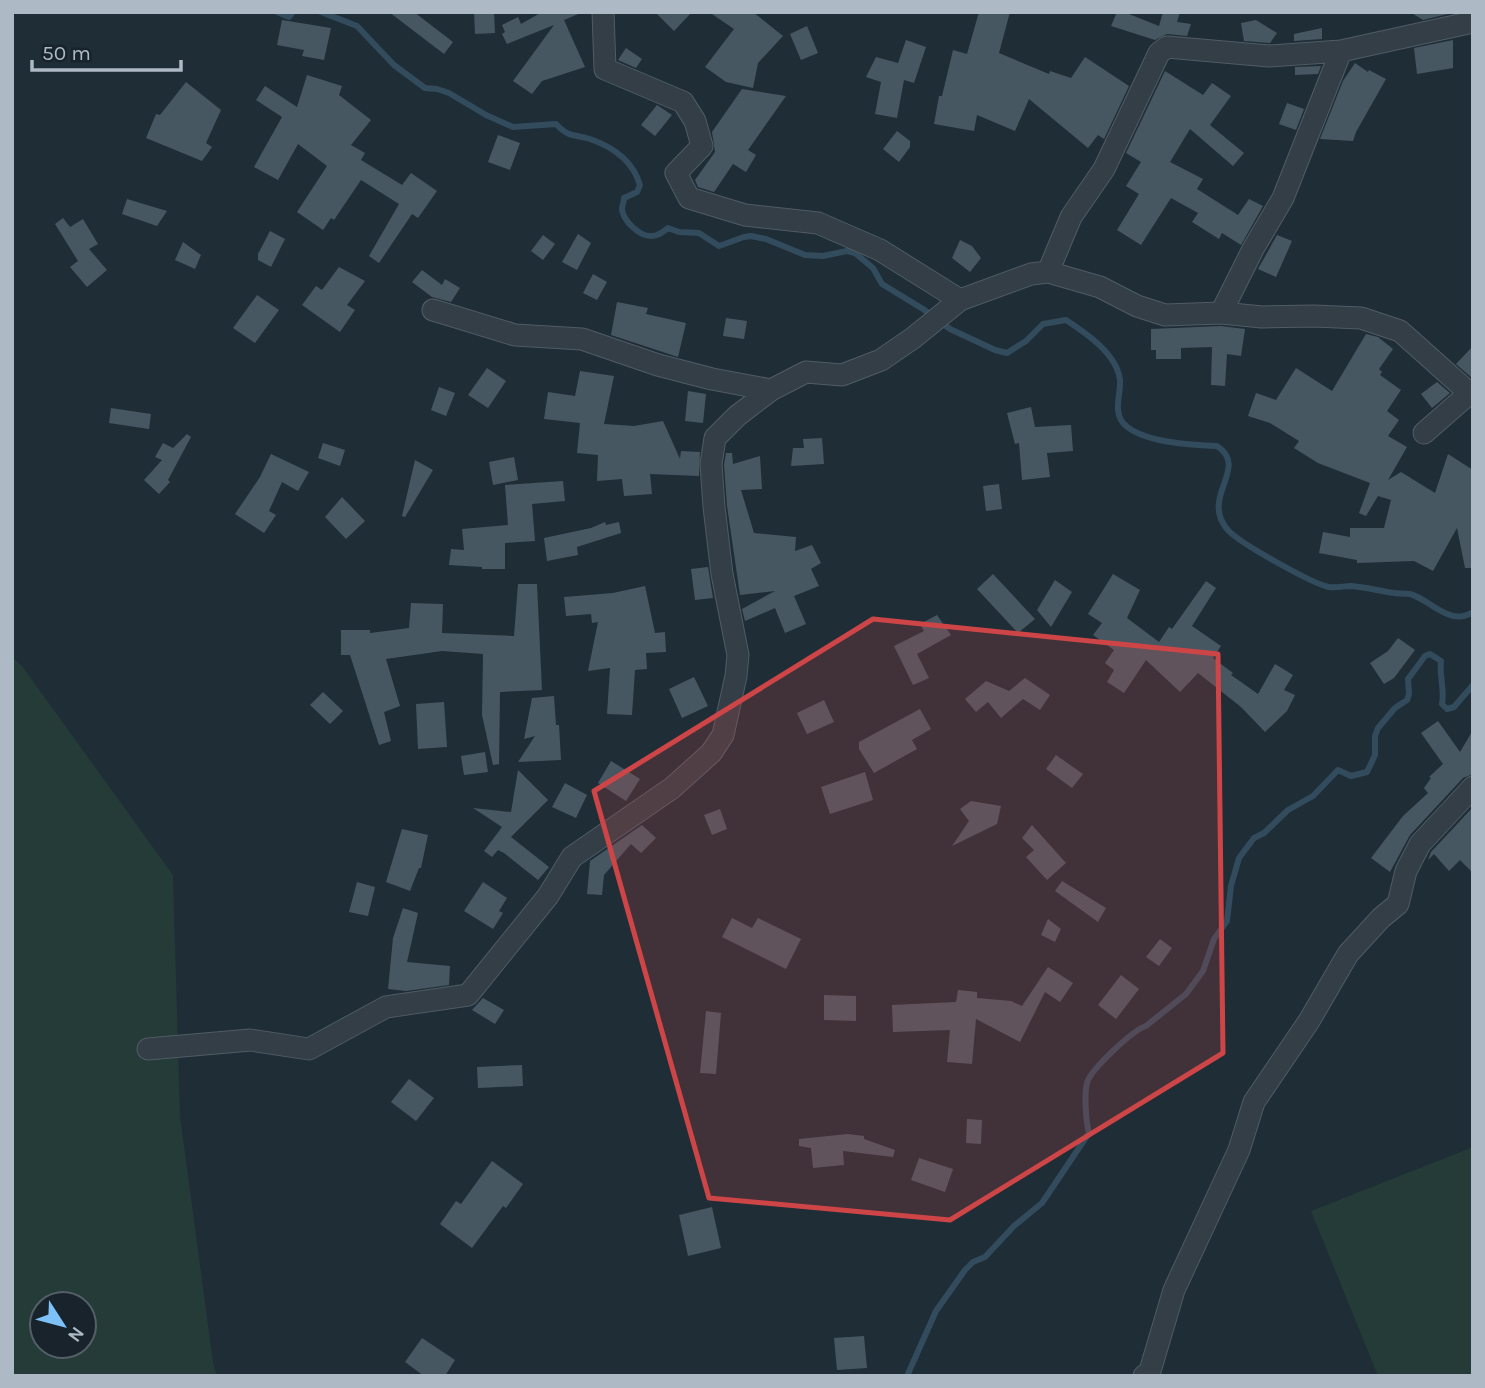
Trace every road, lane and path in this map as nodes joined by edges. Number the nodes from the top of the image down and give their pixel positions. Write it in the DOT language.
graph roads {
  1 [pos="603,12"];
  2 [pos="1473,22"];
  3 [pos="1341,51"];
  4 [pos="1048,272"];
  5 [pos="955,304"];
  6 [pos="433,310"];
  7 [pos="1222,313"];
  8 [pos="771,390"];
  9 [pos="1424,433"];
  10 [pos="1473,788"];
  11 [pos="148,1049"];
  12 [pos="1144,1376"];
  1 -- 5 [label="street"];
  2 -- 3 [label="street"];
  3 -- 4 [label="street"];
  3 -- 7 [label="street"];
  4 -- 5 [label="street"];
  4 -- 7 [label="street"];
  5 -- 8 [label="street"];
  6 -- 8 [label="street"];
  7 -- 9 [label="street"];
  8 -- 11 [label="street"];
  10 -- 12 [label="street"];
}
